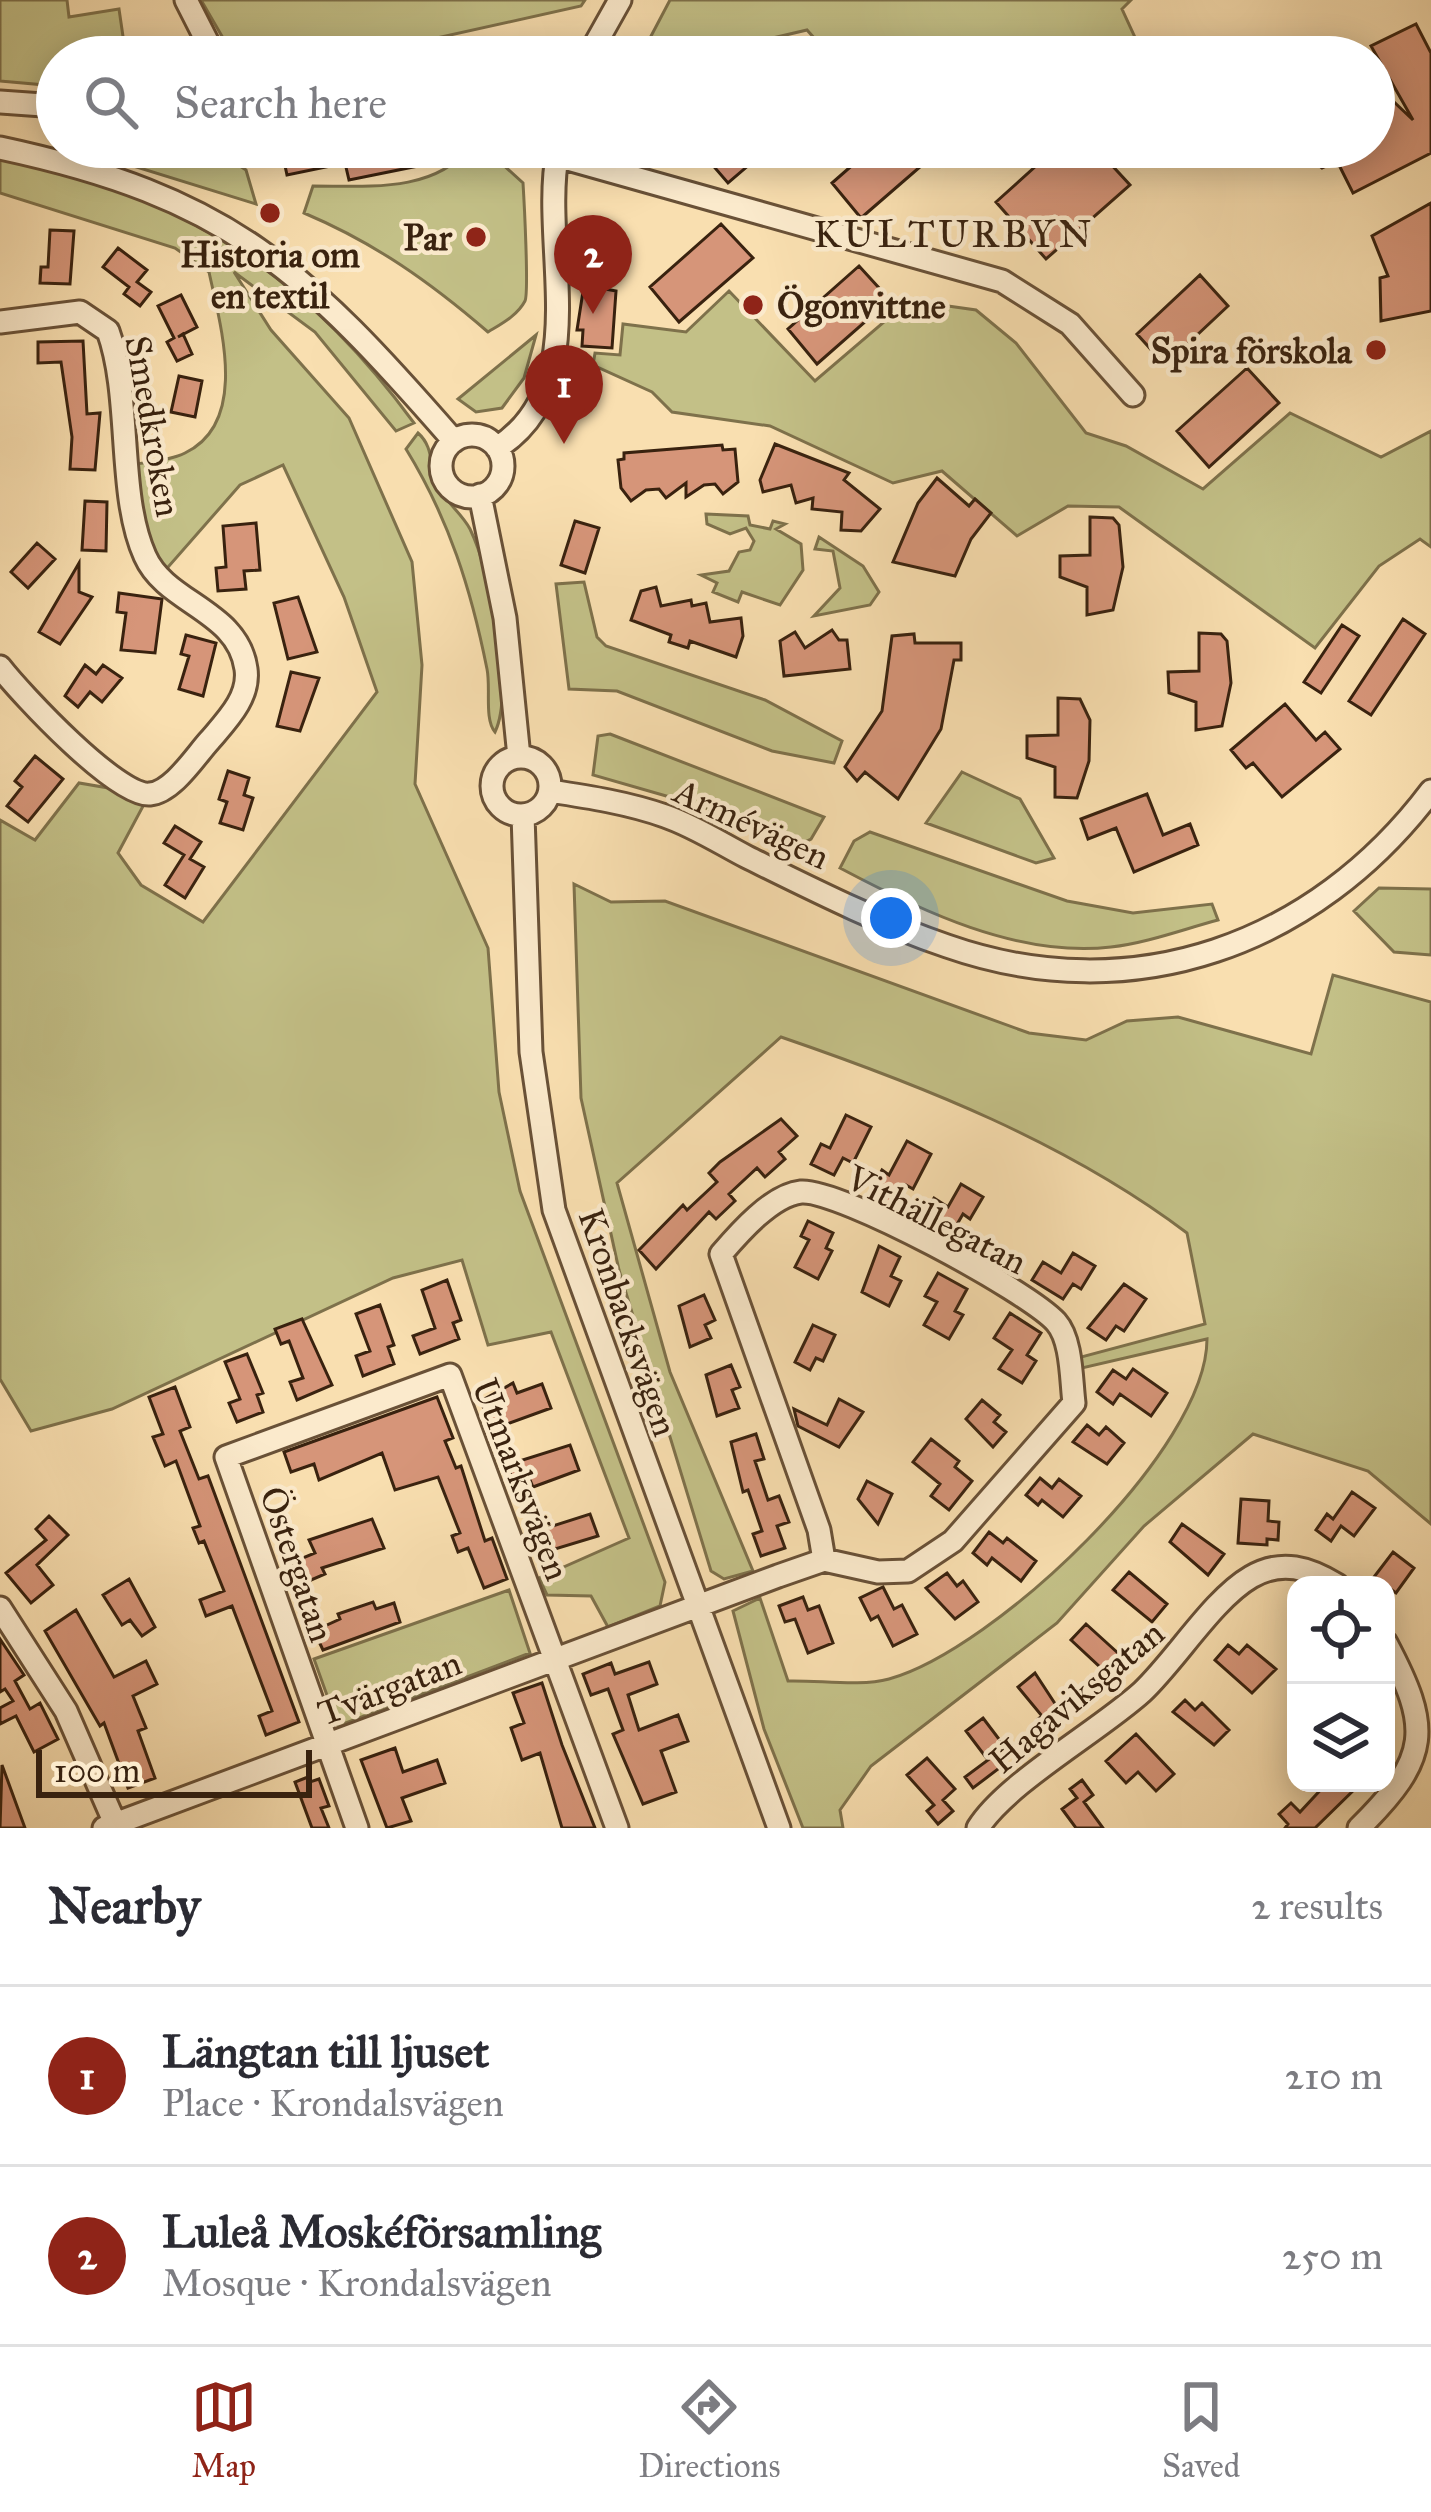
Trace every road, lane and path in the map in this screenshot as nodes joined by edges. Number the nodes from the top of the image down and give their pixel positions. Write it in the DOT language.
graph roads {
  1 [pos="186,0"];
  2 [pos="620,0"];
  3 [pos="204,36"];
  4 [pos="600,36"];
  5 [pos="0,101"];
  6 [pos="36,104"];
  7 [pos="0,148"];
  8 [pos="36,155"];
  9 [pos="90,168"];
  10 [pos="556,168"];
  11 [pos="610,168"];
  12 [pos="0,322"];
  13 [pos="1133,395"];
  14 [pos="454,441"];
  15 [pos="497,448"];
  16 [pos="480,496"];
  17 [pos="0,667"];
  18 [pos="519,757"];
  19 [pos="550,790"];
  20 [pos="1431,791"];
  21 [pos="523,815"];
  22 [pos="226,1457"];
  23 [pos="824,1560"];
  24 [pos="1322,1576"];
  25 [pos="697,1606"];
  26 [pos="0,1608"];
  27 [pos="1395,1656"];
  28 [pos="556,1660"];
  29 [pos="326,1747"];
  30 [pos="113,1826"];
  31 [pos="357,1828"];
  32 [pos="617,1828"];
  33 [pos="779,1828"];
  34 [pos="978,1828"];
  35 [pos="1359,1828"];
  1 -- 3 [label="street"];
  2 -- 4 [label="street"];
  5 -- 6 [label="street"];
  7 -- 8 [label="street"];
  9 -- 14 [label="street"];
  10 -- 15 [label="street"];
  11 -- 13 [label="street"];
  12 -- 17 [label="street, Smedkroken"];
  14 -- 15 [label="street"];
  14 -- 16 [label="street"];
  15 -- 16 [label="street"];
  16 -- 18 [label="street"];
  18 -- 19 [label="street"];
  18 -- 21 [label="street"];
  19 -- 20 [label="street, Armévägen"];
  19 -- 21 [label="street"];
  21 -- 25 [label="street, Kronbacksvägen"];
  22 -- 28 [label="street, Utmarksvägen"];
  22 -- 29 [label="street, Östergatan"];
  23 -- 23 [label="street, Vithällegatan"];
  23 -- 25 [label="street"];
  24 -- 34 [label="street, Hagaviksgatan"];
  25 -- 28 [label="street, Tvärgatan"];
  25 -- 33 [label="street, Kronbacksvägen"];
  26 -- 30 [label="street"];
  27 -- 35 [label="street"];
  28 -- 29 [label="street, Tvärgatan"];
  28 -- 32 [label="street, Utmarksvägen"];
  29 -- 30 [label="street, Tvärgatan"];
  29 -- 31 [label="street, Östergatan"];
}
